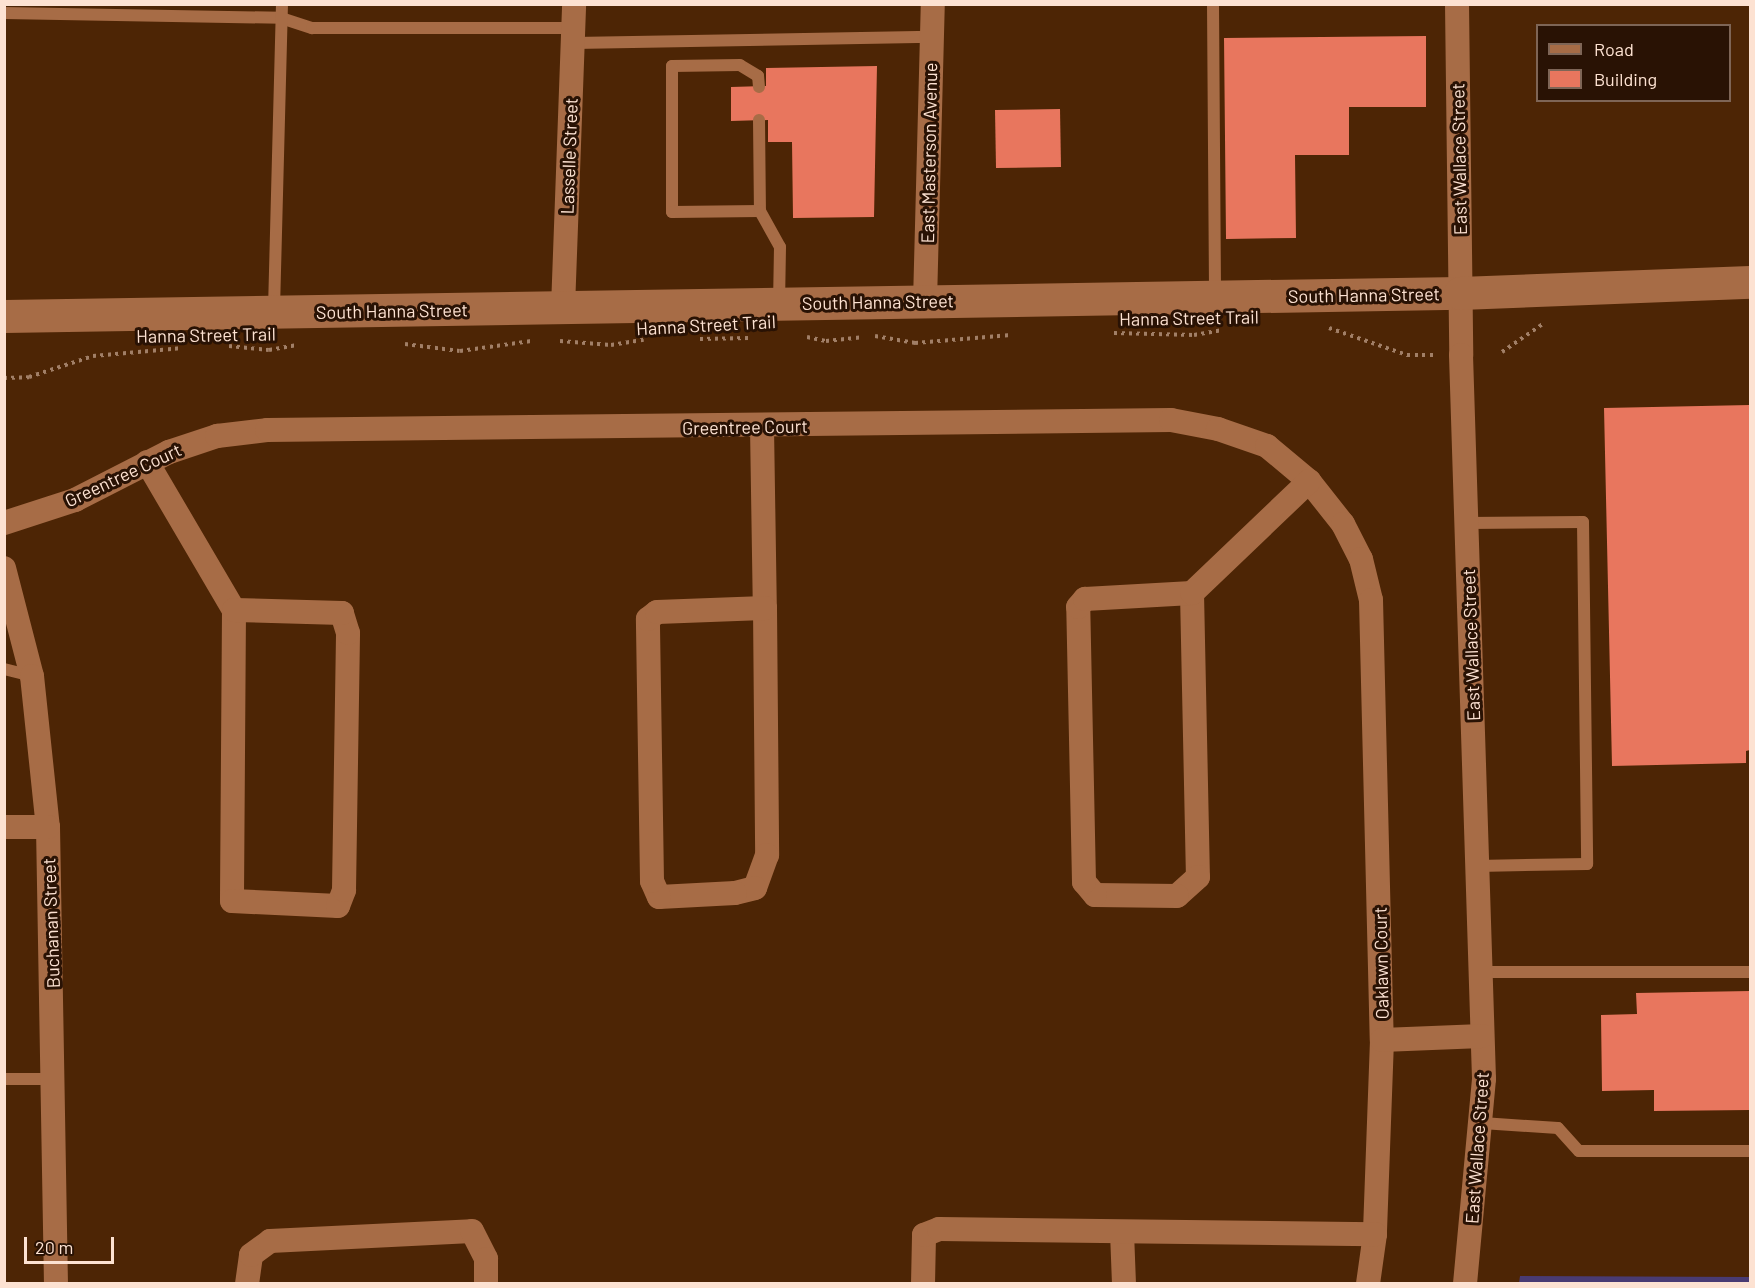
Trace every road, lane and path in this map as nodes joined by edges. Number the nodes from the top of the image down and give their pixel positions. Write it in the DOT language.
graph roads {
  1 [pos="282,4"];
  2 [pos="933,4"];
  3 [pos="1212,4"];
  4 [pos="1457,4"];
  5 [pos="4,13"];
  6 [pos="281,18"];
  7 [pos="574,25"];
  8 [pos="932,37"];
  9 [pos="759,87"];
  10 [pos="759,120"];
  11 [pos="760,211"];
  12 [pos="1750,282"];
  13 [pos="1460,293"];
  14 [pos="1215,297"];
  15 [pos="926,302"];
  16 [pos="779,303"];
  17 [pos="563,308"];
  18 [pos="274,312"];
  19 [pos="4,316"];
  20 [pos="1319,328"];
  21 [pos="1230,330"];
  22 [pos="1104,333"];
  23 [pos="1014,334"];
  24 [pos="799,336"];
  25 [pos="692,337"];
  26 [pos="758,337"];
  27 [pos="649,339"];
  28 [pos="549,340"];
  29 [pos="541,341"];
  30 [pos="399,342"];
  31 [pos="299,344"];
  32 [pos="219,346"];
  33 [pos="187,347"];
  34 [pos="1444,355"];
  35 [pos="4,378"];
  36 [pos="762,427"];
  37 [pos="147,462"];
  38 [pos="1309,481"];
  39 [pos="4,523"];
  40 [pos="1467,523"];
  41 [pos="4,568"];
  42 [pos="1192,593"];
  43 [pos="765,608"];
  44 [pos="234,610"];
  45 [pos="1375,641"];
  46 [pos="4,669"];
  47 [pos="32,676"];
  48 [pos="4,827"];
  49 [pos="48,827"];
  50 [pos="1477,866"];
  51 [pos="1481,972"];
  52 [pos="1750,972"];
  53 [pos="1482,1036"];
  54 [pos="1382,1040"];
  55 [pos="4,1079"];
  56 [pos="55,1079"];
  57 [pos="1482,1124"];
  58 [pos="1750,1151"];
  59 [pos="1122,1232"];
  60 [pos="1376,1234"];
  61 [pos="56,1284"];
  62 [pos="247,1284"];
  63 [pos="486,1284"];
  64 [pos="923,1284"];
  65 [pos="1124,1284"];
  66 [pos="1368,1284"];
  67 [pos="1464,1284"];
  1 -- 6 [label="lane"];
  2 -- 8 [label="street, East Masterson Avenue"];
  3 -- 14 [label="lane"];
  4 -- 13 [label="street, East Wallace Street"];
  5 -- 6 [label="lane"];
  6 -- 7 [label="lane"];
  6 -- 18 [label="lane"];
  7 -- 8 [label="lane"];
  7 -- 17 [label="street, Lasselle Street"];
  8 -- 15 [label="street, East Masterson Avenue"];
  9 -- 11 [label="lane"];
  10 -- 11 [label="lane"];
  11 -- 16 [label="lane"];
  12 -- 13 [label="street, South Hanna Street"];
  13 -- 14 [label="street, South Hanna Street"];
  13 -- 40 [label="street, East Wallace Street"];
  14 -- 15 [label="street, South Hanna Street"];
  15 -- 16 [label="street, South Hanna Street"];
  16 -- 17 [label="street, South Hanna Street"];
  17 -- 18 [label="street, South Hanna Street"];
  18 -- 19 [label="street, South Hanna Street"];
  20 -- 34 [label="path"];
  21 -- 22 [label="path, Hanna Street Trail"];
  23 -- 24 [label="path, Hanna Street Trail"];
  25 -- 26 [label="path, Hanna Street Trail"];
  27 -- 28 [label="path, Hanna Street Trail"];
  29 -- 30 [label="path"];
  31 -- 32 [label="path, Hanna Street Trail"];
  33 -- 35 [label="path, Hanna Street Trail"];
  36 -- 37 [label="street, Greentree Court"];
  36 -- 38 [label="street, Greentree Court"];
  36 -- 43 [label="street"];
  37 -- 39 [label="street, Greentree Court"];
  37 -- 44 [label="street"];
  38 -- 42 [label="street"];
  38 -- 45 [label="street, Greentree Court"];
  40 -- 50 [label="street, East Wallace Street"];
  40 -- 50 [label="lane"];
  41 -- 47 [label="street, Buchanan Street"];
  42 -- 42 [label="street"];
  43 -- 43 [label="street"];
  44 -- 44 [label="street"];
  45 -- 54 [label="street, Oaklawn Court"];
  46 -- 47 [label="lane"];
  47 -- 49 [label="street, Buchanan Street"];
  48 -- 49 [label="street"];
  49 -- 56 [label="street, Buchanan Street"];
  50 -- 51 [label="street, East Wallace Street"];
  51 -- 52 [label="lane"];
  51 -- 53 [label="street, East Wallace Street"];
  53 -- 54 [label="street"];
  53 -- 57 [label="street, East Wallace Street"];
  54 -- 60 [label="street, Oaklawn Court"];
  55 -- 56 [label="lane"];
  56 -- 61 [label="street, Buchanan Street"];
  57 -- 58 [label="lane"];
  57 -- 67 [label="street, East Wallace Street"];
  59 -- 60 [label="street"];
  59 -- 64 [label="street"];
  59 -- 65 [label="street"];
  60 -- 66 [label="street, Oaklawn Court"];
  62 -- 63 [label="street"];
}
